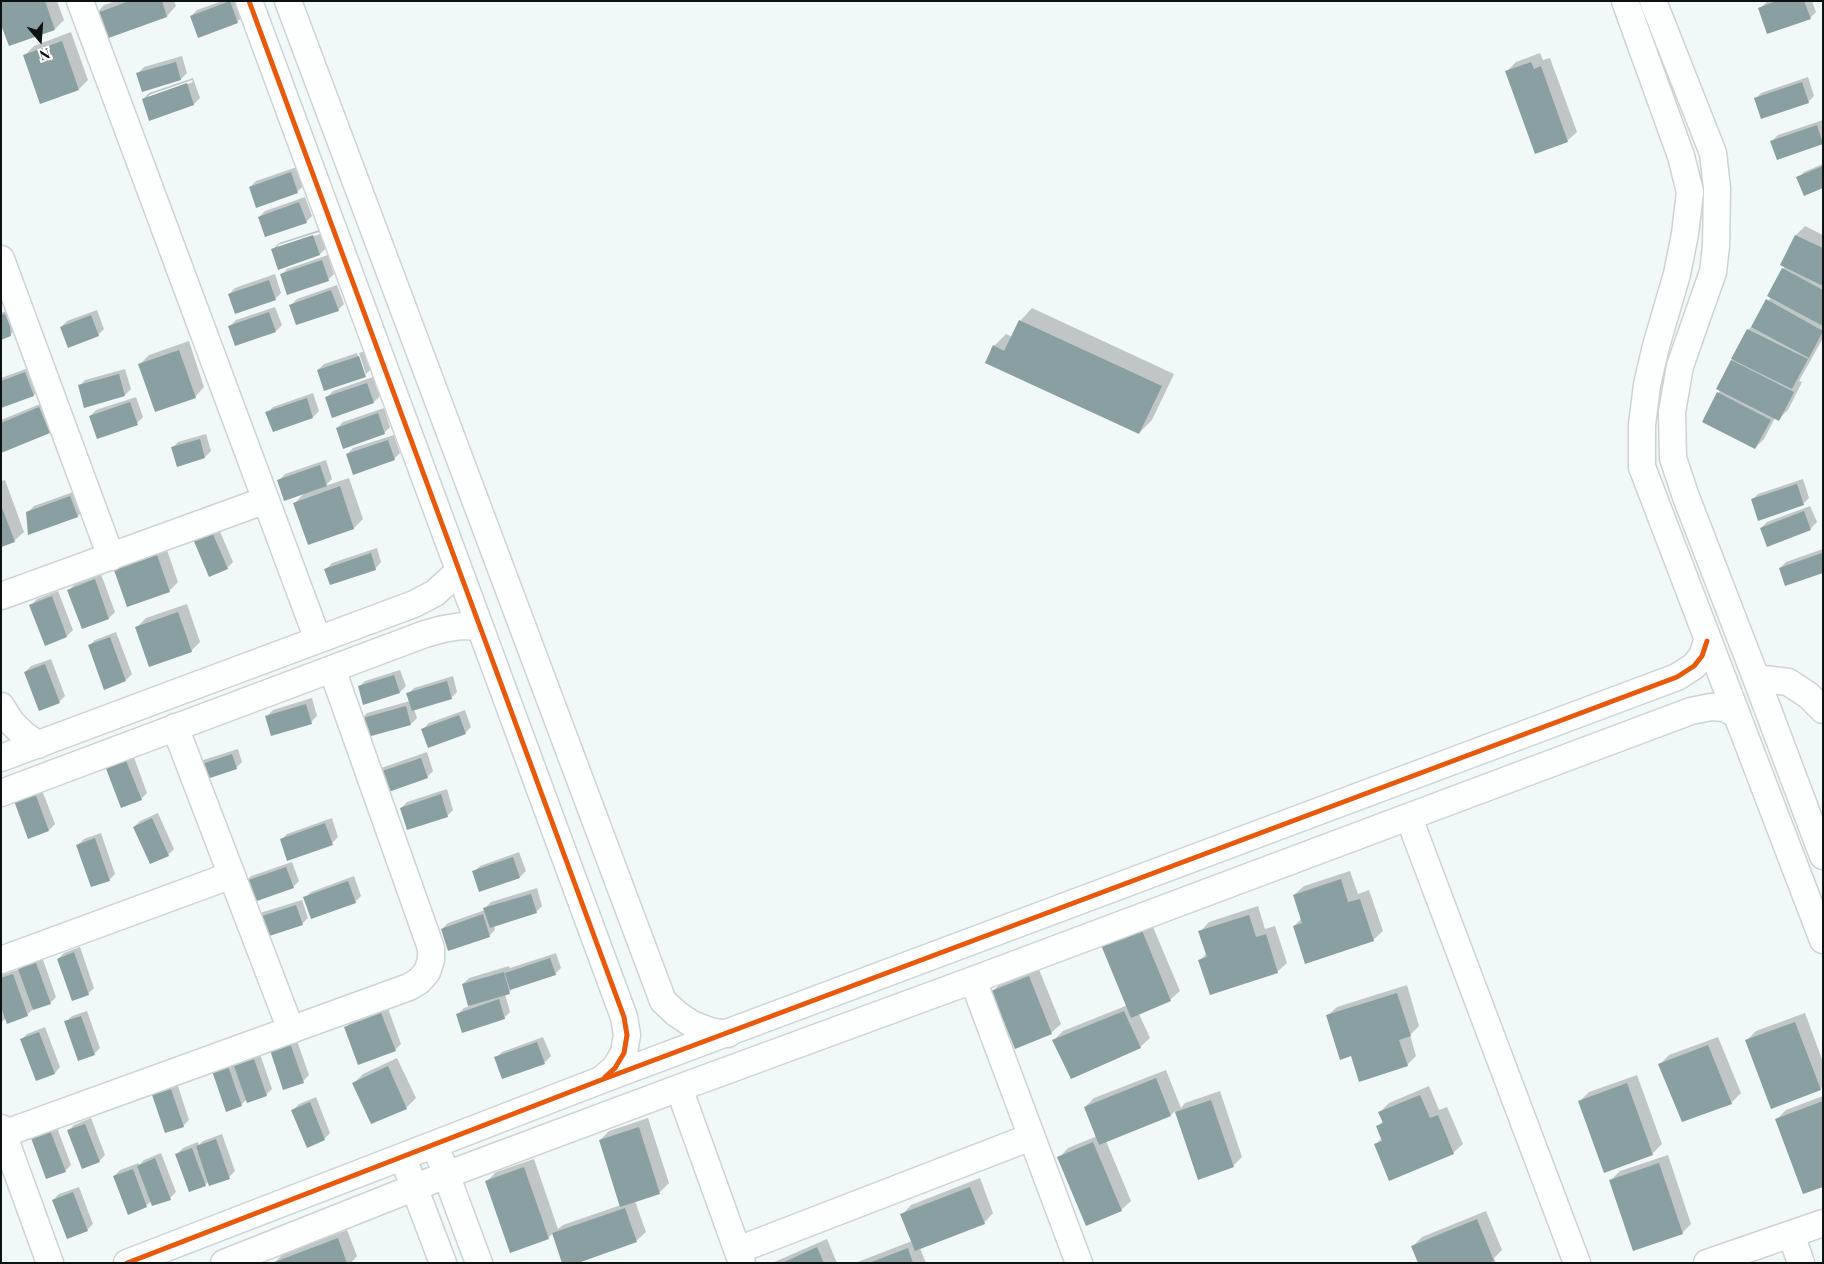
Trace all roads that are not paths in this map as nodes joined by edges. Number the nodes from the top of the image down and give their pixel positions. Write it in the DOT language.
graph roads {
  1 [pos="80,1"];
  2 [pos="248,1"];
  3 [pos="288,1"];
  4 [pos="1655,7"];
  5 [pos="1629,11"];
  6 [pos="350,163"];
  7 [pos="313,176"];
  8 [pos="1,259"];
  9 [pos="266,500"];
  10 [pos="112,556"];
  11 [pos="459,571"];
  12 [pos="1,596"];
  13 [pos="414,604"];
  14 [pos="480,627"];
  15 [pos="425,634"];
  16 [pos="318,640"];
  17 [pos="1707,641"];
  18 [pos="332,669"];
  19 [pos="1756,678"];
  20 [pos="2,707"];
  21 [pos="1823,710"];
  22 [pos="1736,714"];
  23 [pos="175,727"];
  24 [pos="38,745"];
  25 [pos="1,758"];
  26 [pos="1,793"];
  27 [pos="1409,818"];
  28 [pos="602,838"];
  29 [pos="563,852"];
  30 [pos="1823,856"];
  31 [pos="232,875"];
  32 [pos="1823,940"];
  33 [pos="1,960"];
  34 [pos="973,980"];
  35 [pos="291,1030"];
  36 [pos="728,1034"];
  37 [pos="601,1080"];
  38 [pos="679,1088"];
  39 [pos="2,1131"];
  40 [pos="1031,1137"];
  41 [pos="436,1144"];
  42 [pos="403,1156"];
  43 [pos="446,1175"];
  44 [pos="414,1187"];
  45 [pos="1823,1223"];
  46 [pos="1791,1234"];
  47 [pos="740,1256"];
  48 [pos="50,1263"];
  49 [pos="127,1263"];
  50 [pos="224,1263"];
  51 [pos="442,1263"];
  52 [pos="479,1263"];
  53 [pos="1079,1263"];
  54 [pos="1577,1263"];
  55 [pos="1707,1263"];
  56 [pos="1801,1263"];
  1 -- 9 [label="street"];
  2 -- 7 [label="street"];
  3 -- 6 [label="street"];
  4 -- 5 [label="street"];
  4 -- 19 [label="street"];
  5 -- 17 [label="street"];
  6 -- 7 [label="street"];
  6 -- 28 [label="street"];
  7 -- 11 [label="street"];
  8 -- 10 [label="street"];
  9 -- 10 [label="street"];
  9 -- 16 [label="street"];
  10 -- 12 [label="street"];
  11 -- 13 [label="street"];
  11 -- 14 [label="street"];
  13 -- 15 [label="street"];
  13 -- 16 [label="street"];
  14 -- 15 [label="street"];
  14 -- 29 [label="street"];
  15 -- 18 [label="street"];
  16 -- 24 [label="street"];
  17 -- 22 [label="street"];
  17 -- 36 [label="street"];
  18 -- 23 [label="street"];
  18 -- 35 [label="street"];
  19 -- 21 [label="street"];
  19 -- 30 [label="street"];
  20 -- 24 [label="street"];
  22 -- 27 [label="street"];
  22 -- 32 [label="street"];
  23 -- 26 [label="street"];
  23 -- 31 [label="street"];
  24 -- 25 [label="street"];
  27 -- 34 [label="street"];
  27 -- 54 [label="street"];
  28 -- 29 [label="street"];
  28 -- 36 [label="street"];
  29 -- 37 [label="street"];
  31 -- 33 [label="street"];
  31 -- 35 [label="street"];
  34 -- 38 [label="street"];
  34 -- 40 [label="street"];
  35 -- 39 [label="street"];
  36 -- 37 [label="street"];
  37 -- 41 [label="street"];
  38 -- 43 [label="street"];
  38 -- 47 [label="street"];
  39 -- 48 [label="street"];
  40 -- 47 [label="street"];
  40 -- 53 [label="street"];
  41 -- 42 [label="street"];
  41 -- 43 [label="street"];
  42 -- 44 [label="street"];
  42 -- 49 [label="street"];
  43 -- 44 [label="street"];
  43 -- 52 [label="street"];
  44 -- 50 [label="street"];
  44 -- 51 [label="street"];
  45 -- 46 [label="street"];
  46 -- 55 [label="street"];
  46 -- 56 [label="street"];
}
